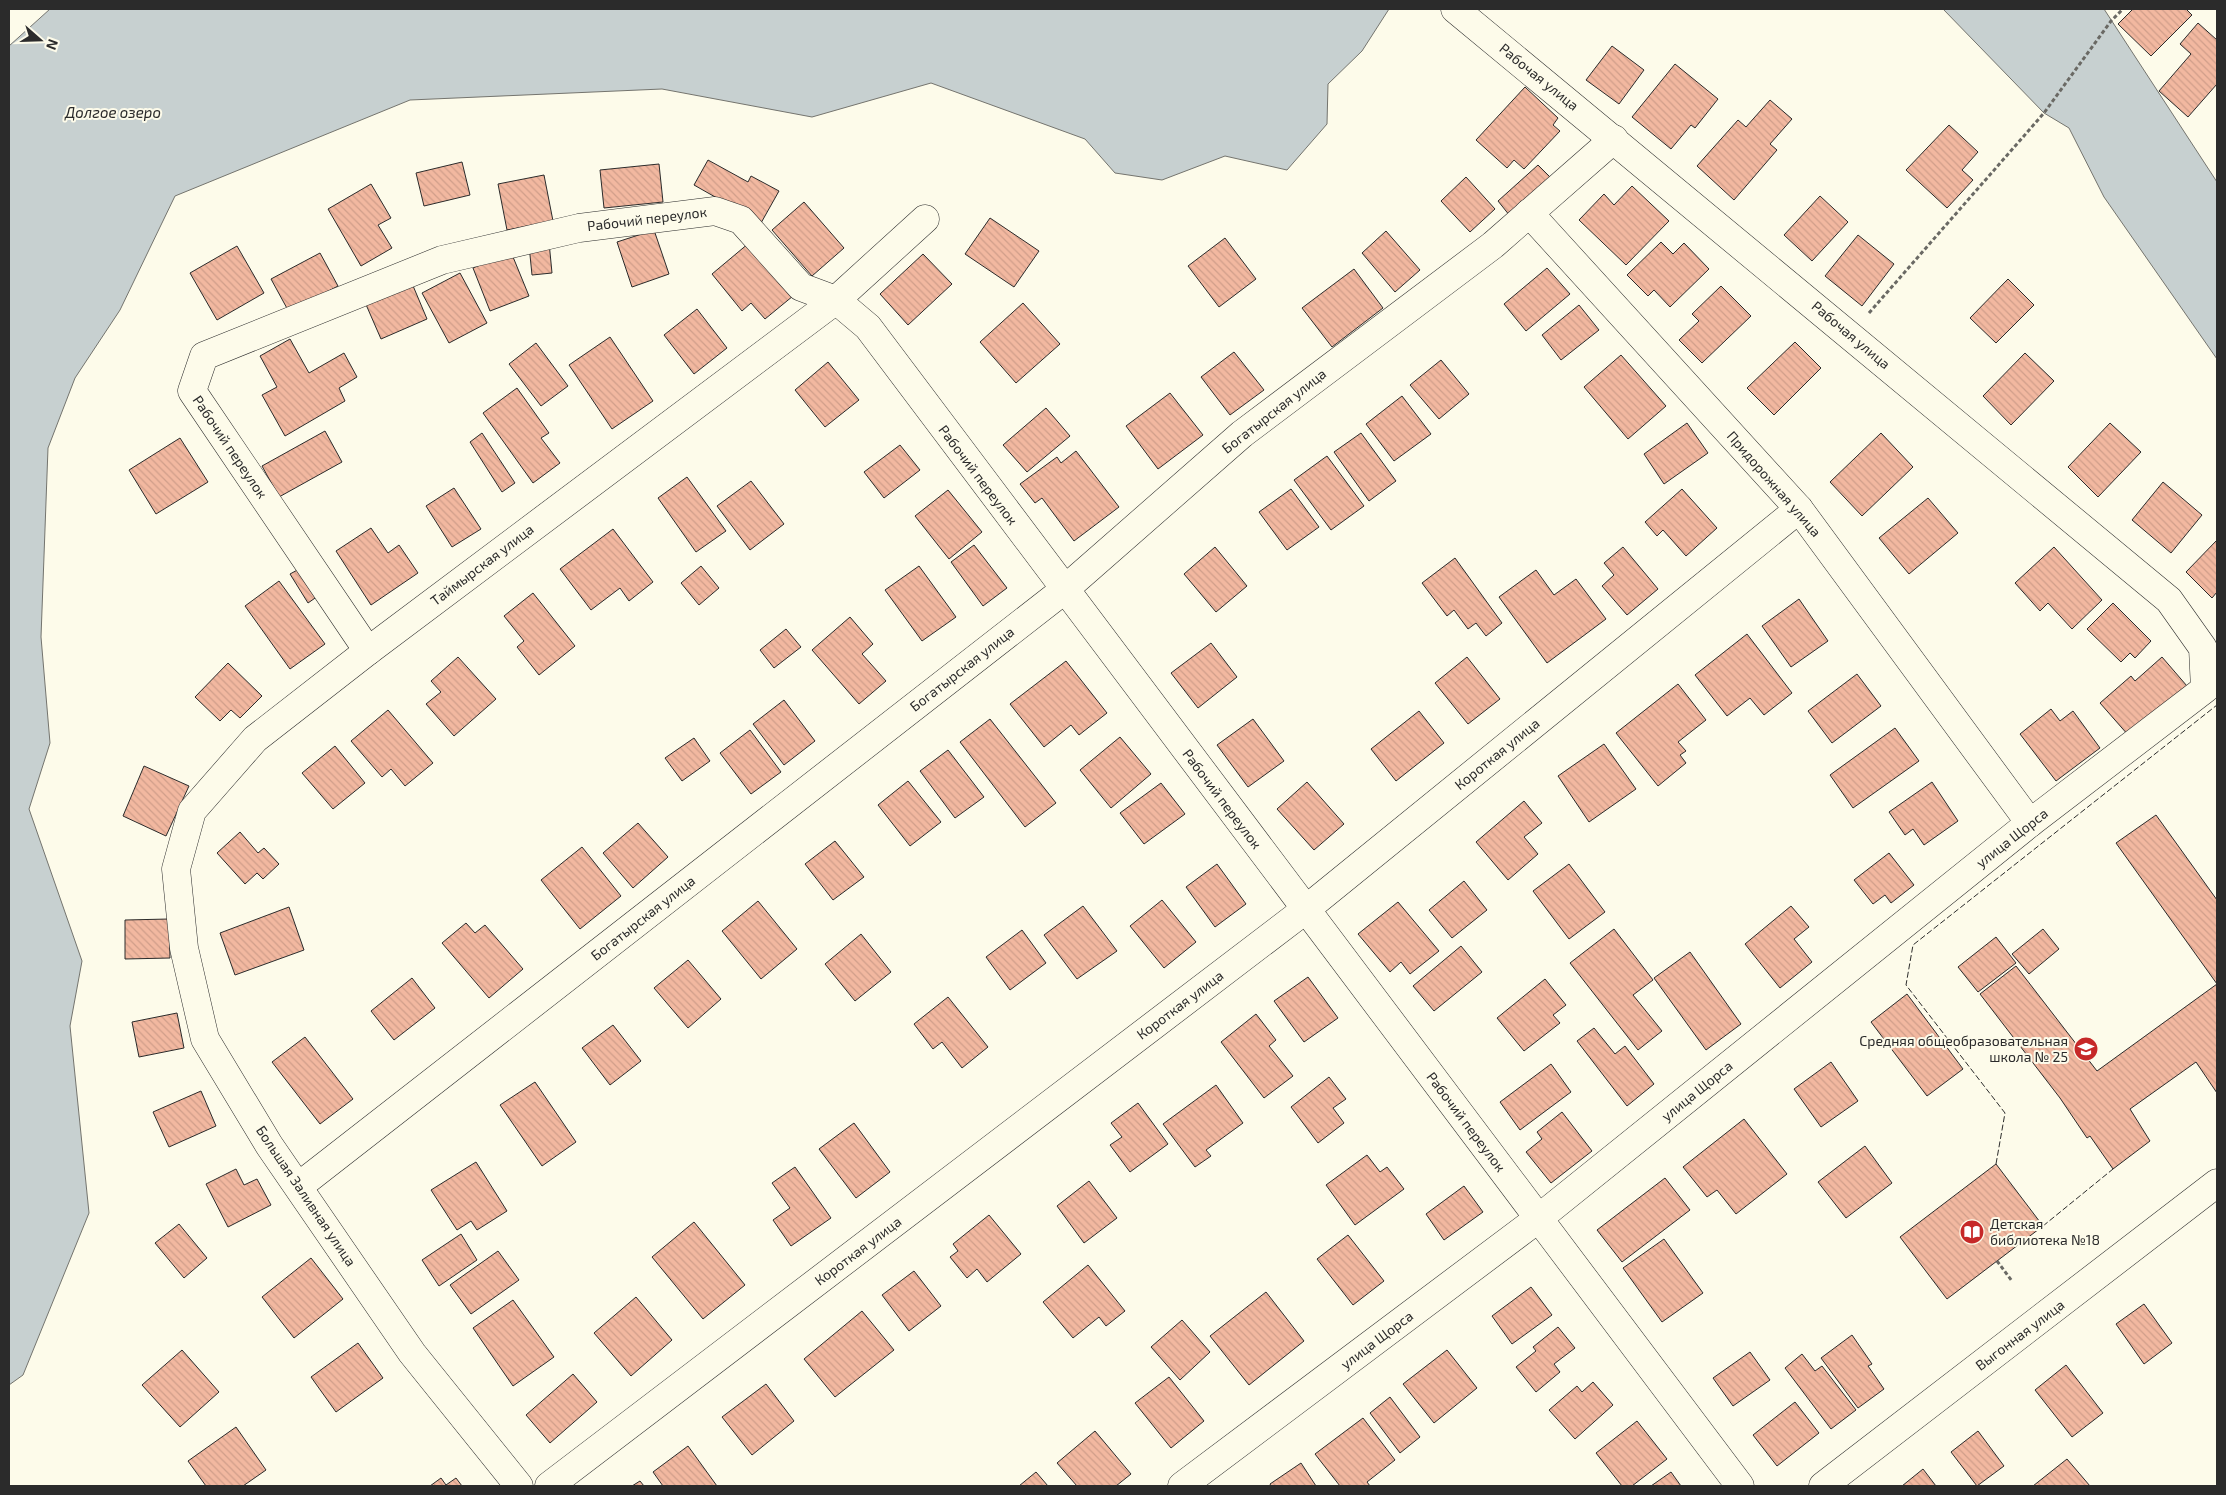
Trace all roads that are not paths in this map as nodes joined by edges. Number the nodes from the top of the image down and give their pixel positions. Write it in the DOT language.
graph roads {
  1 [pos="1455,9"];
  2 [pos="1614,139"];
  3 [pos="1529,213"];
  4 [pos="925,219"];
  5 [pos="836,300"];
  6 [pos="1799,509"];
  7 [pos="1064,590"];
  8 [pos="368,652"];
  9 [pos="2206,689"];
  10 [pos="2030,823"];
  11 [pos="176,869"];
  12 [pos="1305,910"];
  13 [pos="2217,1183"];
  14 [pos="299,1186"];
  15 [pos="1539,1218"];
  16 [pos="519,1486"];
  17 [pos="549,1486"];
  18 [pos="1182,1486"];
  19 [pos="1740,1486"];
  20 [pos="1823,1486"];
  1 -- 2 [label="street, Рабочая улица"];
  2 -- 3 [label="street, Богатырская улица"];
  2 -- 9 [label="street, Рабочая улица"];
  3 -- 6 [label="street, Придорожная улица"];
  3 -- 7 [label="street, Богатырская улица"];
  4 -- 5 [label="street, Таймырская улица"];
  5 -- 7 [label="street, Рабочий переулок"];
  5 -- 8 [label="street, Таймырская улица"];
  5 -- 8 [label="street, Рабочий переулок"];
  6 -- 10 [label="street, Придорожная улица"];
  6 -- 12 [label="street, Короткая улица"];
  7 -- 12 [label="street, Рабочий переулок"];
  7 -- 14 [label="street, Богатырская улица"];
  8 -- 11 [label="street, Таймырская улица"];
  9 -- 10 [label="street, улица Щорса"];
  10 -- 15 [label="street, улица Щорса"];
  11 -- 14 [label="street, Большая Заливная улица"];
  12 -- 15 [label="street, Рабочий переулок"];
  12 -- 17 [label="street, Короткая улица"];
  13 -- 20 [label="street, Выгонная улица"];
  14 -- 16 [label="street, Большая Заливная улица"];
  15 -- 18 [label="street, улица Щорса"];
  15 -- 19 [label="street, Рабочий переулок"];
}
